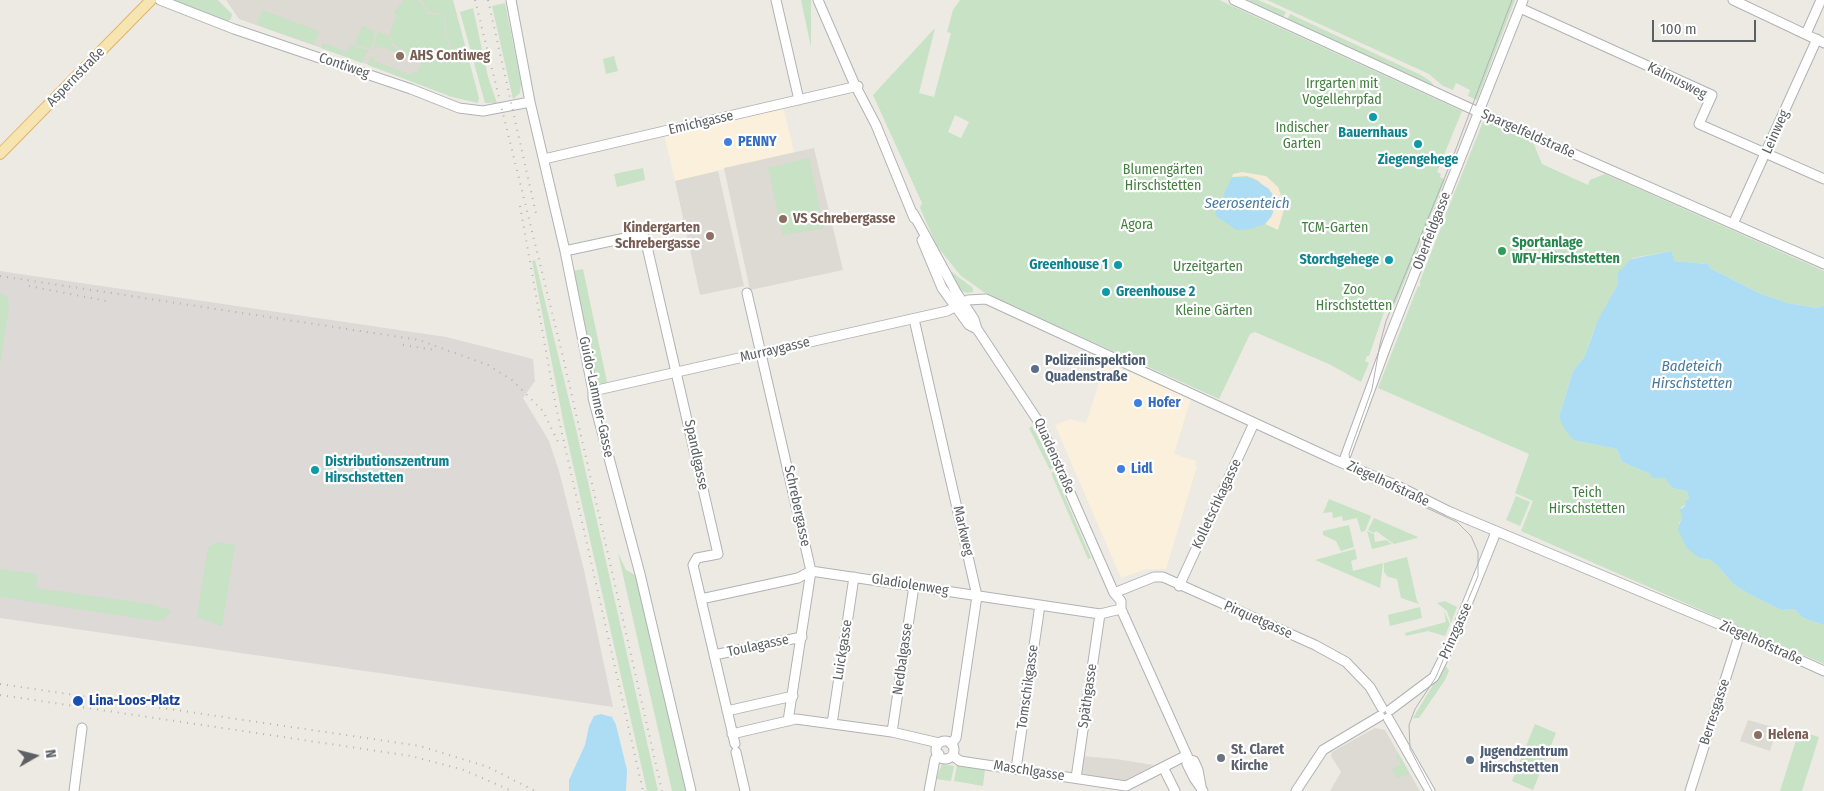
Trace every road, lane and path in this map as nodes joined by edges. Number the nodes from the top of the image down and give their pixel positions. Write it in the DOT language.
graph roads {
  1 [pos="151,0"];
  2 [pos="160,0"];
  3 [pos="510,0"];
  4 [pos="776,0"];
  5 [pos="818,0"];
  6 [pos="822,0"];
  7 [pos="1234,0"];
  8 [pos="1733,0"];
  9 [pos="1821,0"];
  10 [pos="1522,4"];
  11 [pos="1806,34"];
  12 [pos="1820,41"];
  13 [pos="858,86"];
  14 [pos="799,100"];
  15 [pos="530,102"];
  16 [pos="1478,112"];
  17 [pos="0,154"];
  18 [pos="1766,154"];
  19 [pos="544,159"];
  20 [pos="1824,179"];
  21 [pos="1734,224"];
  22 [pos="565,251"];
  23 [pos="1824,264"];
  24 [pos="747,293"];
  25 [pos="960,305"];
  26 [pos="914,319"];
  27 [pos="760,353"];
  28 [pos="678,372"];
  29 [pos="593,391"];
  30 [pos="1254,423"];
  31 [pos="1343,463"];
  32 [pos="1496,532"];
  33 [pos="811,571"];
  34 [pos="854,577"];
  35 [pos="914,586"];
  36 [pos="1179,586"];
  37 [pos="1114,593"];
  38 [pos="977,596"];
  39 [pos="701,599"];
  40 [pos="1040,605"];
  41 [pos="1120,609"];
  42 [pos="1100,614"];
  43 [pos="1740,633"];
  44 [pos="802,637"];
  45 [pos="714,655"];
  46 [pos="1824,671"];
  47 [pos="793,696"];
  48 [pos="727,711"];
  49 [pos="1385,713"];
  50 [pos="788,721"];
  51 [pos="832,724"];
  52 [pos="82,728"];
  53 [pos="892,732"];
  54 [pos="735,743"];
  55 [pos="938,743"];
  56 [pos="952,744"];
  57 [pos="938,754"];
  58 [pos="953,756"];
  59 [pos="1188,758"];
  60 [pos="1163,767"];
  61 [pos="1016,769"];
  62 [pos="1076,778"];
  63 [pos="1202,788"];
  64 [pos="74,791"];
  65 [pos="691,791"];
  66 [pos="745,791"];
  67 [pos="929,791"];
  68 [pos="1174,791"];
  69 [pos="1296,791"];
  70 [pos="1430,791"];
  71 [pos="1690,791"];
  1 -- 17 [label="main road, Aspernstraße"];
  2 -- 15 [label="street, Contiweg"];
  3 -- 15 [label="street, Guido-Lammer-Gasse"];
  4 -- 14 [label="street"];
  5 -- 13 [label="street, Quadenstraße"];
  6 -- 13 [label="street, Quadenstraße"];
  7 -- 16 [label="street, Spargelfeldstraße"];
  8 -- 11 [label="street"];
  9 -- 11 [label="street"];
  10 -- 16 [label="street, Oberfeldgasse"];
  10 -- 18 [label="street, Kalmusweg"];
  11 -- 12 [label="street"];
  12 -- 18 [label="street, Leinweg"];
  13 -- 14 [label="street, Emichgasse"];
  13 -- 25 [label="street, Quadenstraße"];
  14 -- 19 [label="street, Emichgasse"];
  15 -- 19 [label="street, Guido-Lammer-Gasse"];
  16 -- 21 [label="street, Spargelfeldstraße"];
  16 -- 31 [label="street, Oberfeldgasse"];
  18 -- 20 [label="street, Kalmusweg"];
  18 -- 21 [label="street, Leinweg"];
  19 -- 22 [label="street, Guido-Lammer-Gasse"];
  21 -- 23 [label="street, Spargelfeldstraße"];
  22 -- 28 [label="street, Spandlgasse"];
  22 -- 29 [label="street, Guido-Lammer-Gasse"];
  24 -- 27 [label="street, Schrebergasse"];
  25 -- 26 [label="street, Murraygasse"];
  25 -- 30 [label="street, Ziegelhofstraße"];
  25 -- 37 [label="street, Quadenstraße"];
  26 -- 27 [label="street, Murraygasse"];
  26 -- 38 [label="street, Markweg"];
  27 -- 28 [label="street, Murraygasse"];
  27 -- 33 [label="street, Schrebergasse"];
  28 -- 29 [label="street, Murraygasse"];
  28 -- 39 [label="street, Spandlgasse"];
  29 -- 65 [label="street, Guido-Lammer-Gasse"];
  30 -- 31 [label="street, Ziegelhofstraße"];
  30 -- 36 [label="street, Kolletschkagasse"];
  31 -- 32 [label="street, Ziegelhofstraße"];
  32 -- 43 [label="street, Ziegelhofstraße"];
  32 -- 49 [label="street, Prinzgasse"];
  33 -- 34 [label="street, Gladiolenweg"];
  33 -- 39 [label="street, Gladiolenweg"];
  33 -- 44 [label="street, Schrebergasse"];
  34 -- 35 [label="street, Gladiolenweg"];
  34 -- 51 [label="street, Luickgasse"];
  35 -- 38 [label="street, Gladiolenweg"];
  35 -- 53 [label="street, Nedbalgasse"];
  36 -- 37 [label="street, Pirquetgasse"];
  36 -- 49 [label="street, Pirquetgasse"];
  37 -- 41 [label="street, Quadenstraße"];
  38 -- 40 [label="street, Gladiolenweg"];
  38 -- 56 [label="street, Markweg"];
  39 -- 45 [label="street, Spandlgasse"];
  40 -- 42 [label="street, Gladiolenweg"];
  40 -- 61 [label="street, Tomschikgasse"];
  41 -- 42 [label="street, Gladiolenweg"];
  41 -- 59 [label="street, Quadenstraße"];
  42 -- 62 [label="street, Späthgasse"];
  43 -- 46 [label="street, Ziegelhofstraße"];
  43 -- 71 [label="street, Berresgasse"];
  44 -- 45 [label="street, Toulagasse"];
  44 -- 47 [label="street, Schrebergasse"];
  45 -- 48 [label="street, Spandlgasse"];
  47 -- 48 [label="street"];
  47 -- 50 [label="street, Schrebergasse"];
  48 -- 54 [label="street, Spandlgasse"];
  49 -- 69 [label="street, Prinzgasse"];
  49 -- 70 [label="street, Pirquetgasse"];
  50 -- 51 [label="street"];
  50 -- 54 [label="street"];
  51 -- 53 [label="street"];
  52 -- 64 [label="street"];
  53 -- 55 [label="street"];
  54 -- 66 [label="street, Spandlgasse"];
  55 -- 56 [label="street"];
  55 -- 57 [label="street"];
  56 -- 58 [label="street"];
  57 -- 58 [label="street"];
  57 -- 67 [label="street"];
  58 -- 61 [label="street, Maschlgasse"];
  59 -- 60 [label="street, Maschlgasse"];
  59 -- 63 [label="street, Quadenstraße"];
  60 -- 62 [label="street, Maschlgasse"];
  60 -- 68 [label="street"];
  61 -- 62 [label="street, Maschlgasse"];
}
